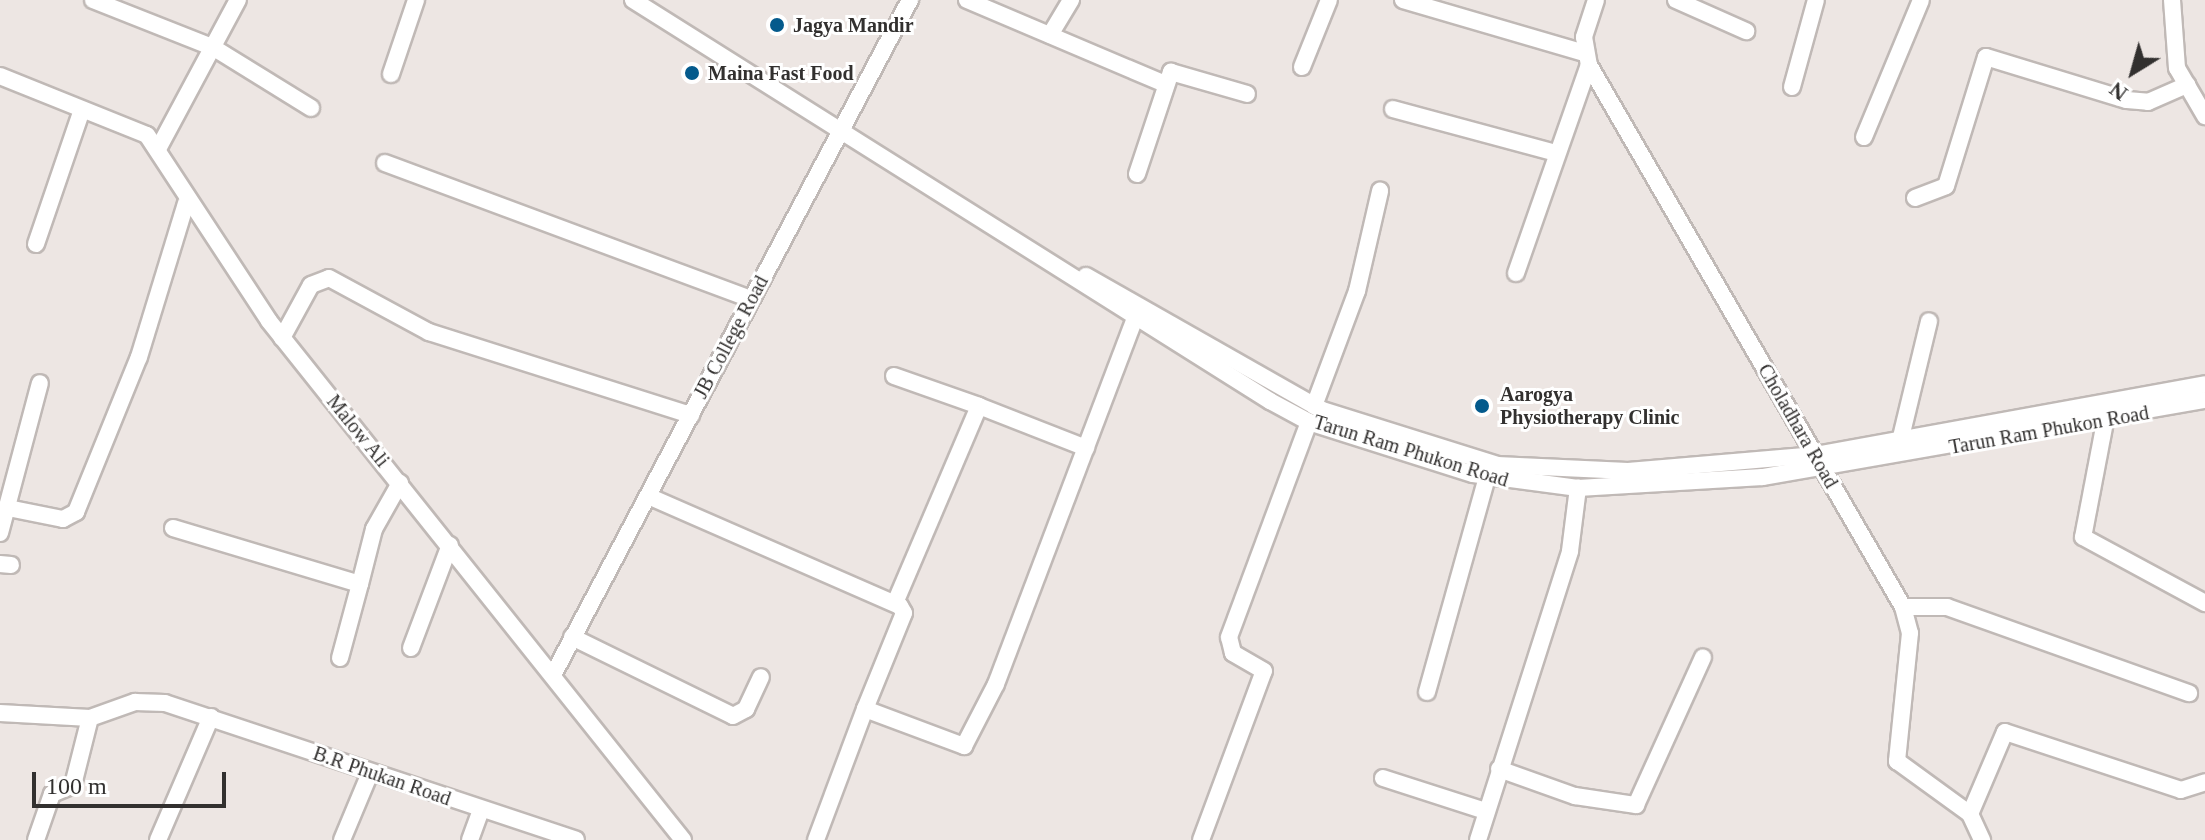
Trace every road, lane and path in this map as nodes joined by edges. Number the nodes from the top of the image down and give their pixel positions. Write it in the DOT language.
graph roads {
  1 [pos="93,0"];
  2 [pos="238,0"];
  3 [pos="416,0"];
  4 [pos="633,0"];
  5 [pos="651,0"];
  6 [pos="910,0"];
  7 [pos="967,0"];
  8 [pos="1071,0"];
  9 [pos="1329,0"];
  10 [pos="1403,0"];
  11 [pos="1596,0"];
  12 [pos="1676,0"];
  13 [pos="1816,0"];
  14 [pos="1921,0"];
  15 [pos="2172,0"];
  16 [pos="1746,31"];
  17 [pos="1050,35"];
  18 [pos="214,48"];
  19 [pos="1587,59"];
  20 [pos="1302,67"];
  21 [pos="391,74"];
  22 [pos="0,76"];
  23 [pos="1163,83"];
  24 [pos="2187,85"];
  25 [pos="1792,87"];
  26 [pos="1247,94"];
  27 [pos="311,108"];
  28 [pos="1393,109"];
  29 [pos="82,110"];
  30 [pos="2205,116"];
  31 [pos="841,128"];
  32 [pos="1864,137"];
  33 [pos="158,149"];
  34 [pos="1556,153"];
  35 [pos="385,163"];
  36 [pos="1137,174"];
  37 [pos="1380,191"];
  38 [pos="1915,198"];
  39 [pos="186,203"];
  40 [pos="36,244"];
  41 [pos="1516,273"];
  42 [pos="751,299"];
  43 [pos="1135,319"];
  44 [pos="1929,321"];
  45 [pos="282,338"];
  46 [pos="894,376"];
  47 [pos="40,383"];
  48 [pos="2205,384"];
  49 [pos="2205,400"];
  50 [pos="979,406"];
  51 [pos="1312,414"];
  52 [pos="691,415"];
  53 [pos="2105,422"];
  54 [pos="1901,437"];
  55 [pos="1086,448"];
  56 [pos="1820,462"];
  57 [pos="1487,477"];
  58 [pos="400,483"];
  59 [pos="1578,488"];
  60 [pos="648,496"];
  61 [pos="8,508"];
  62 [pos="173,528"];
  63 [pos="0,533"];
  64 [pos="450,545"];
  65 [pos="360,584"];
  66 [pos="895,603"];
  67 [pos="2205,603"];
  68 [pos="1903,607"];
  69 [pos="572,637"];
  70 [pos="411,648"];
  71 [pos="1703,657"];
  72 [pos="340,658"];
  73 [pos="553,675"];
  74 [pos="761,677"];
  75 [pos="1427,692"];
  76 [pos="2189,693"];
  77 [pos="865,709"];
  78 [pos="0,713"];
  79 [pos="211,717"];
  80 [pos="90,718"];
  81 [pos="1499,769"];
  82 [pos="370,773"];
  83 [pos="1383,778"];
  84 [pos="2205,782"];
  85 [pos="481,810"];
  86 [pos="1486,811"];
  87 [pos="1970,814"];
  88 [pos="36,840"];
  89 [pos="158,840"];
  90 [pos="342,840"];
  91 [pos="470,840"];
  92 [pos="576,840"];
  93 [pos="683,840"];
  94 [pos="816,840"];
  95 [pos="1201,840"];
  96 [pos="1478,840"];
  97 [pos="1982,840"];
  1 -- 18 [label="street"];
  2 -- 18 [label="street"];
  3 -- 21 [label="street"];
  4 -- 31 [label="street, Tarun Ram Phukon Road"];
  5 -- 31 [label="street, Tarun Ram Phukon Road"];
  6 -- 31 [label="street, JB College Road"];
  7 -- 17 [label="street"];
  8 -- 17 [label="street"];
  9 -- 20 [label="street"];
  10 -- 19 [label="street"];
  11 -- 19 [label="street"];
  12 -- 16 [label="street"];
  13 -- 25 [label="street"];
  14 -- 32 [label="street"];
  15 -- 24 [label="street"];
  17 -- 23 [label="street"];
  18 -- 27 [label="street"];
  18 -- 33 [label="street"];
  19 -- 34 [label="street"];
  19 -- 56 [label="street, Choladhara Road"];
  22 -- 29 [label="street, Malow Ali"];
  23 -- 26 [label="street"];
  23 -- 36 [label="street"];
  24 -- 30 [label="street"];
  24 -- 38 [label="street"];
  28 -- 34 [label="street"];
  29 -- 33 [label="street, Malow Ali"];
  29 -- 40 [label="street"];
  31 -- 42 [label="street, JB College Road"];
  31 -- 43 [label="street, Tarun Ram Phukon Road"];
  31 -- 51 [label="street, Tarun Ram Phukon Road"];
  33 -- 39 [label="street, Malow Ali"];
  34 -- 41 [label="street"];
  35 -- 42 [label="street"];
  37 -- 51 [label="street"];
  39 -- 45 [label="street, Malow Ali"];
  39 -- 61 [label="street"];
  42 -- 52 [label="street, JB College Road"];
  43 -- 51 [label="street, Tarun Ram Phukon Road"];
  43 -- 55 [label="street"];
  44 -- 54 [label="street"];
  45 -- 52 [label="street"];
  45 -- 58 [label="street, Malow Ali"];
  46 -- 50 [label="street"];
  47 -- 61 [label="street"];
  48 -- 54 [label="street, Tarun Ram Phukon Road"];
  49 -- 53 [label="street, Tarun Ram Phukon Road"];
  50 -- 55 [label="street"];
  50 -- 66 [label="street"];
  51 -- 56 [label="street, Tarun Ram Phukon Road"];
  51 -- 57 [label="street, Tarun Ram Phukon Road"];
  51 -- 95 [label="street"];
  52 -- 60 [label="street, JB College Road"];
  53 -- 56 [label="street, Tarun Ram Phukon Road"];
  53 -- 67 [label="street"];
  54 -- 56 [label="street, Tarun Ram Phukon Road"];
  55 -- 77 [label="street"];
  56 -- 59 [label="street, Tarun Ram Phukon Road"];
  56 -- 68 [label="street, Choladhara Road"];
  57 -- 59 [label="street, Tarun Ram Phukon Road"];
  57 -- 75 [label="street"];
  58 -- 64 [label="street, Malow Ali"];
  58 -- 65 [label="street"];
  59 -- 81 [label="street"];
  60 -- 66 [label="street"];
  60 -- 69 [label="street, JB College Road"];
  61 -- 63 [label="street"];
  62 -- 65 [label="street"];
  64 -- 70 [label="street"];
  64 -- 73 [label="street, Malow Ali"];
  65 -- 72 [label="street"];
  66 -- 77 [label="street"];
  68 -- 76 [label="street"];
  68 -- 87 [label="street, Choladhara Road"];
  69 -- 73 [label="street, JB College Road"];
  69 -- 74 [label="street"];
  71 -- 81 [label="street"];
  73 -- 93 [label="street, Malow Ali"];
  77 -- 94 [label="street"];
  78 -- 80 [label="street, B.R Phukan Road"];
  79 -- 80 [label="street, B.R Phukan Road"];
  79 -- 82 [label="street, B.R Phukan Road"];
  79 -- 89 [label="street"];
  80 -- 88 [label="street"];
  81 -- 86 [label="street"];
  82 -- 85 [label="street, B.R Phukan Road"];
  82 -- 90 [label="street"];
  83 -- 86 [label="street"];
  84 -- 87 [label="street"];
  85 -- 91 [label="street"];
  85 -- 92 [label="street, B.R Phukan Road"];
  86 -- 96 [label="street"];
  87 -- 97 [label="street, Choladhara Road"];
}
